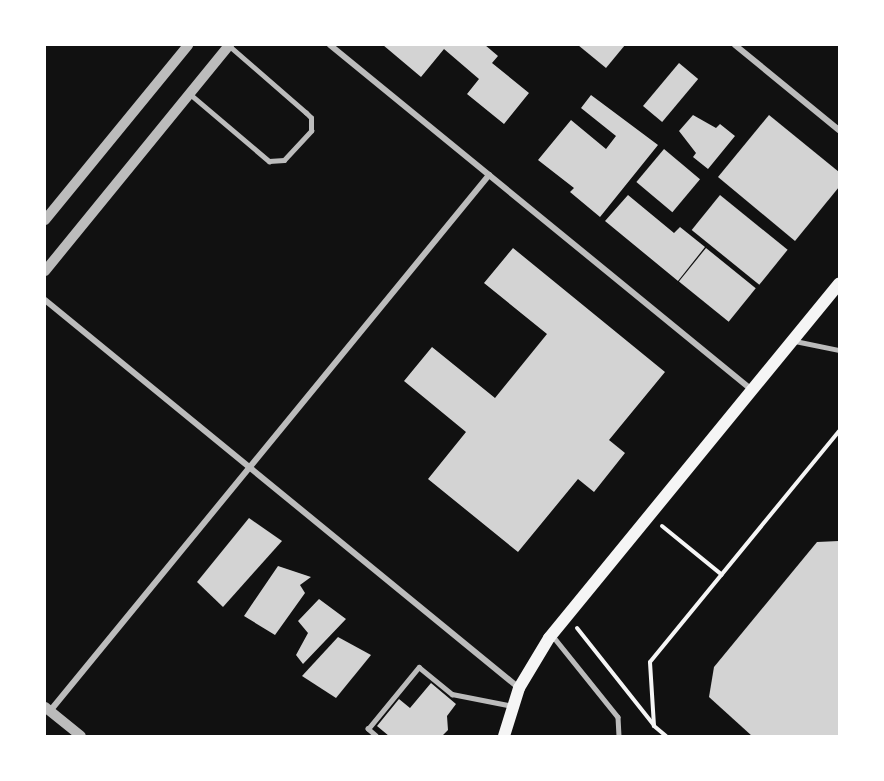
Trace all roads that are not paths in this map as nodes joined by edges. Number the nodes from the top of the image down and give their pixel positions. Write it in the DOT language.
graph roads {
  1 [pos="188,45"];
  2 [pos="229,45"];
  3 [pos="330,45"];
  4 [pos="735,45"];
  5 [pos="190,94"];
  6 [pos="839,118"];
  7 [pos="836,127"];
  8 [pos="489,175"];
  9 [pos="45,220"];
  10 [pos="45,271"];
  11 [pos="839,284"];
  12 [pos="45,300"];
  13 [pos="793,340"];
  14 [pos="839,350"];
  15 [pos="752,390"];
  16 [pos="250,467"];
  17 [pos="552,635"];
  18 [pos="519,688"];
  19 [pos="513,705"];
  20 [pos="48,709"];
  21 [pos="81,736"];
  22 [pos="376,736"];
  23 [pos="504,736"];
  24 [pos="619,736"];
  1 -- 9 [label="street"];
  2 -- 5 [label="street"];
  2 -- 5 [label="lane"];
  3 -- 8 [label="street"];
  4 -- 7 [label="street"];
  5 -- 10 [label="street"];
  6 -- 7 [label="street"];
  8 -- 15 [label="street"];
  8 -- 16 [label="street"];
  11 -- 13 [label="main road"];
  12 -- 16 [label="street"];
  13 -- 14 [label="lane"];
  13 -- 15 [label="main road"];
  15 -- 17 [label="main road"];
  16 -- 18 [label="street"];
  16 -- 20 [label="street"];
  17 -- 18 [label="main road"];
  17 -- 24 [label="lane"];
  18 -- 19 [label="main road"];
  19 -- 22 [label="lane"];
  19 -- 23 [label="main road"];
  20 -- 21 [label="street"];
}
